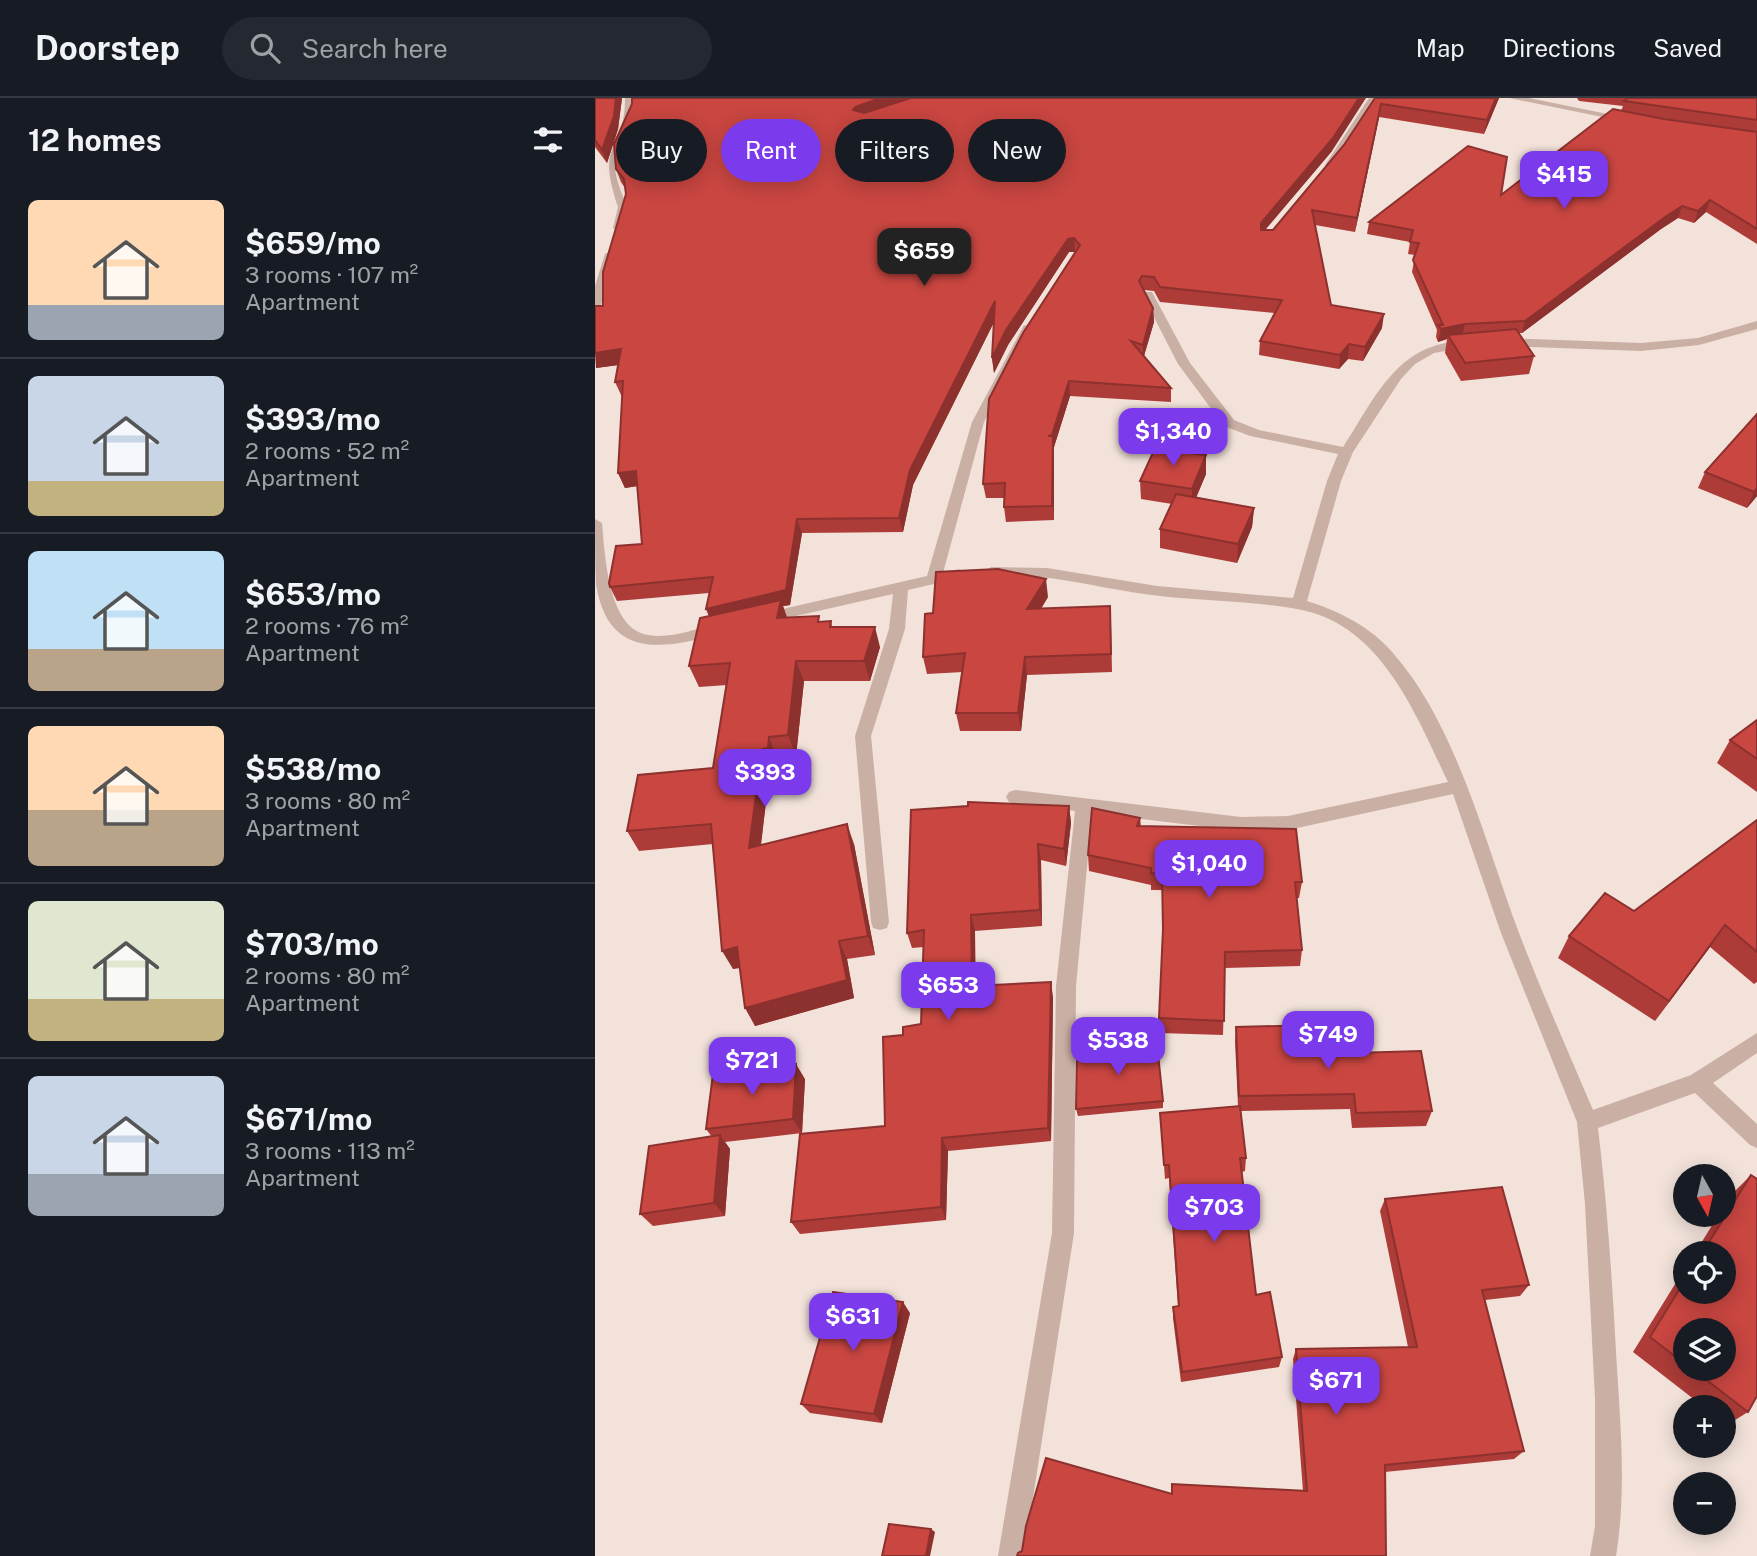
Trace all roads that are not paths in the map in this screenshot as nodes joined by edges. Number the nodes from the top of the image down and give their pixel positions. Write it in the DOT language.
graph roads {
  1 [pos="630,98"];
  2 [pos="1374,98"];
  3 [pos="1514,98"];
  4 [pos="1569,98"];
  5 [pos="1578,108"];
  6 [pos="1639,121"];
  7 [pos="1320,176"];
  8 [pos="1148,294"];
  9 [pos="595,305"];
  10 [pos="1039,312"];
  11 [pos="1757,325"];
  12 [pos="1346,452"];
  13 [pos="595,523"];
  14 [pos="934,578"];
  15 [pos="901,586"];
  16 [pos="1299,604"];
  17 [pos="1459,786"];
  18 [pos="1015,797"];
  19 [pos="1084,805"];
  20 [pos="880,922"];
  21 [pos="1757,1042"];
  22 [pos="1698,1082"];
  23 [pos="1587,1122"];
  24 [pos="1757,1138"];
  25 [pos="1011,1556"];
  26 [pos="1603,1556"];
  1 -- 9 [label="street"];
  2 -- 7 [label="street"];
  3 -- 5 [label="street"];
  4 -- 5 [label="street"];
  5 -- 6 [label="street"];
  8 -- 12 [label="street"];
  10 -- 14 [label="street"];
  11 -- 12 [label="street"];
  12 -- 16 [label="street"];
  13 -- 15 [label="street"];
  14 -- 15 [label="street"];
  14 -- 16 [label="street"];
  15 -- 20 [label="street"];
  16 -- 17 [label="street"];
  17 -- 19 [label="street"];
  17 -- 23 [label="street"];
  18 -- 19 [label="street"];
  19 -- 25 [label="street"];
  21 -- 22 [label="street"];
  22 -- 23 [label="street"];
  22 -- 24 [label="street"];
  23 -- 26 [label="street"];
}
